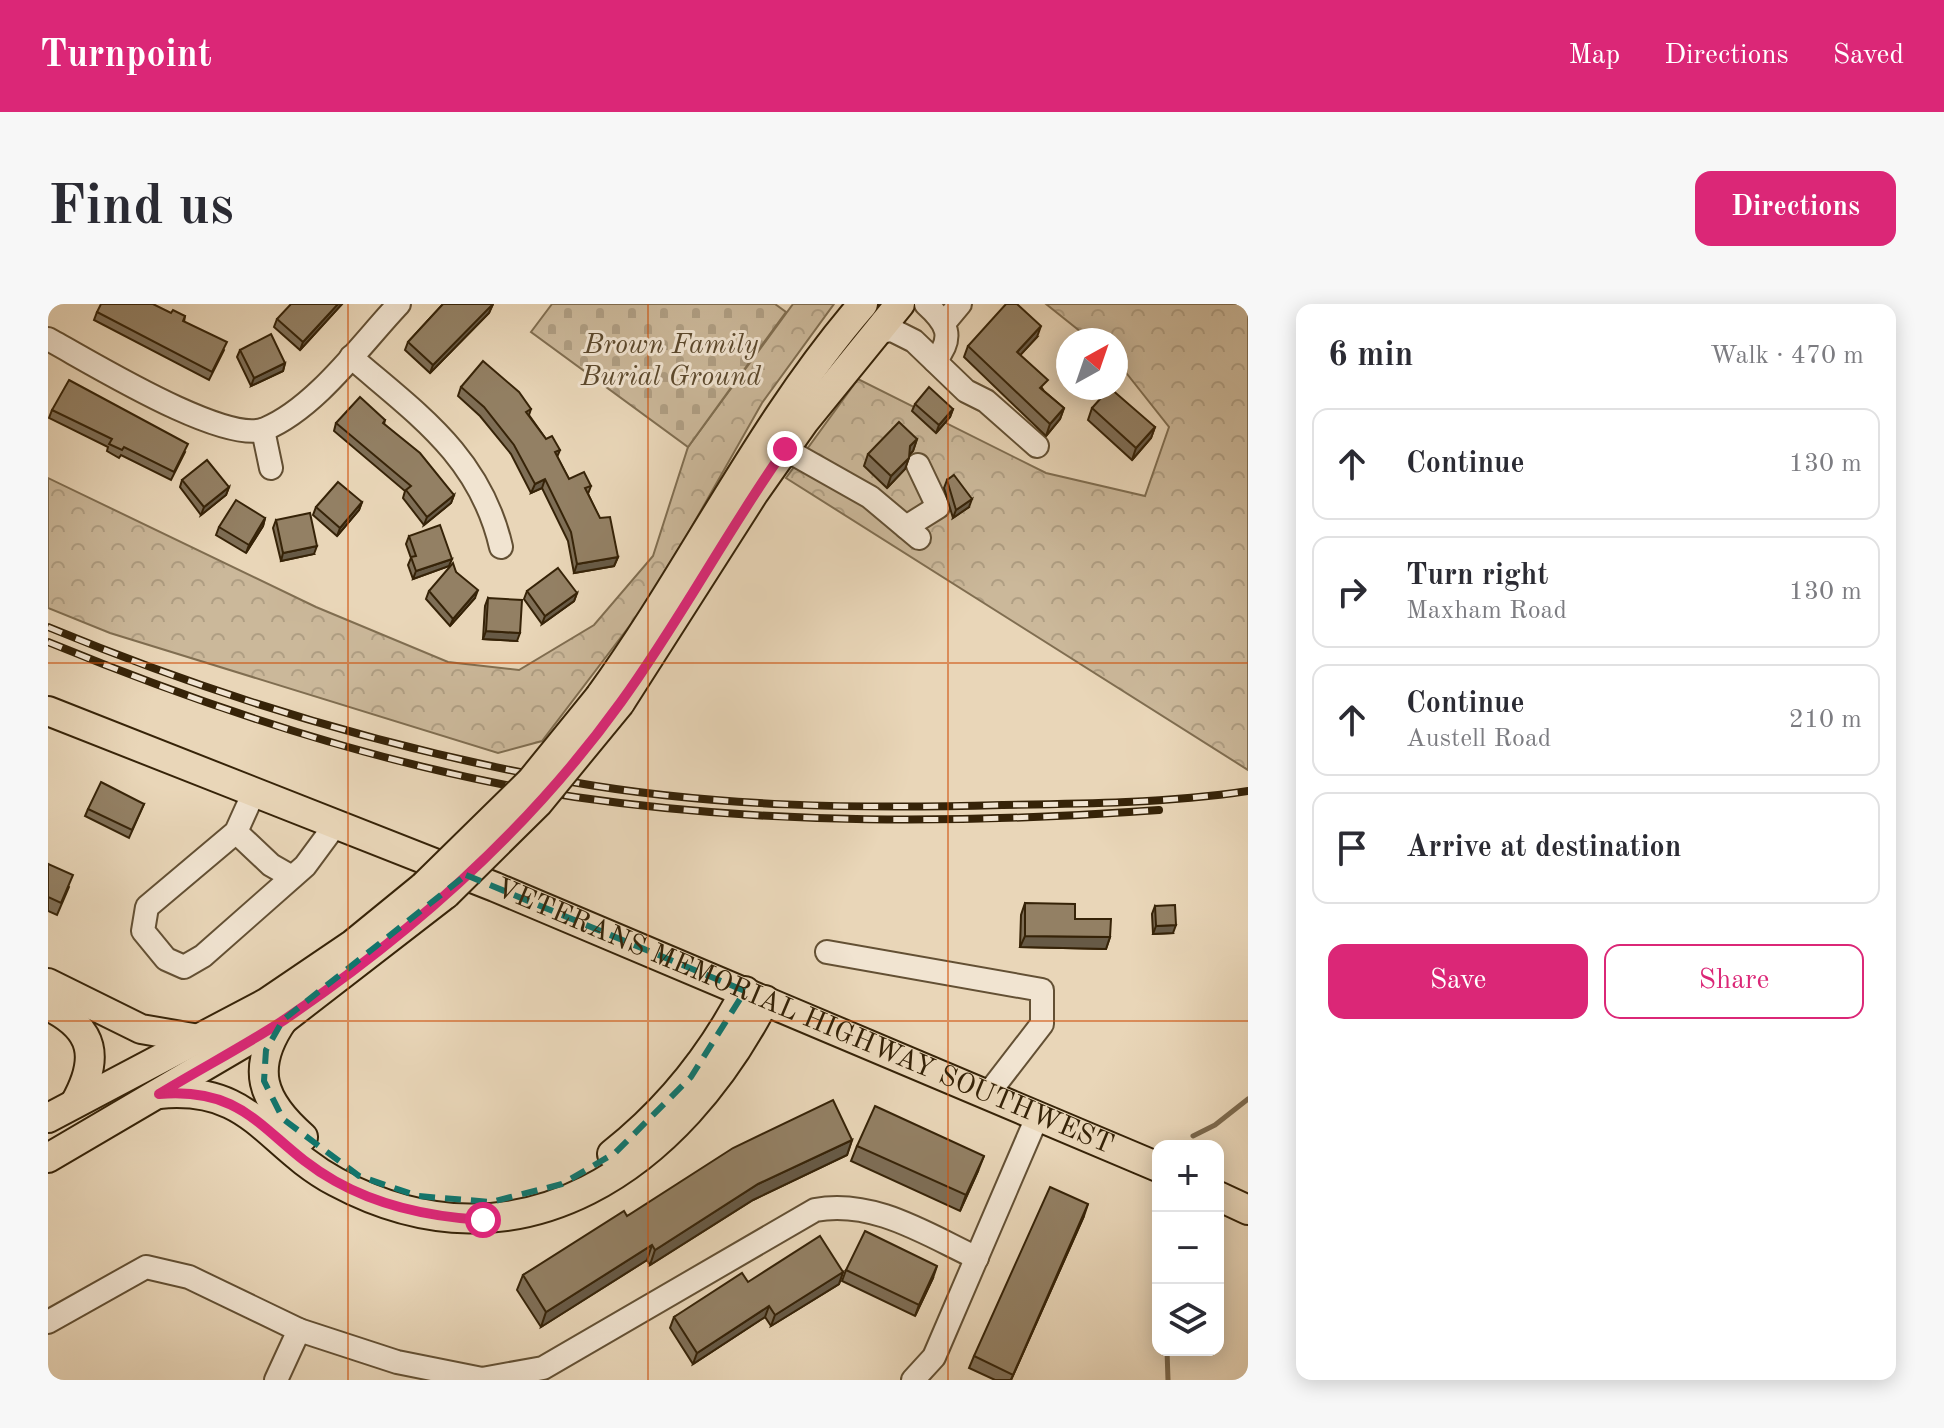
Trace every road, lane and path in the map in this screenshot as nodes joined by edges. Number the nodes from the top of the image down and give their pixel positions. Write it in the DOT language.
graph roads {
  1 [pos="399,304"];
  2 [pos="863,304"];
  3 [pos="900,304"];
  4 [pos="926,304"];
  5 [pos="960,304"];
  6 [pos="945,322"];
  7 [pos="876,332"];
  8 [pos="48,339"];
  9 [pos="351,357"];
  10 [pos="935,361"];
  11 [pos="263,430"];
  12 [pos="1037,446"];
  13 [pos="785,449"];
  14 [pos="918,465"];
  15 [pos="271,468"];
  16 [pos="501,547"];
  17 [pos="610,700"];
  18 [pos="48,711"];
  19 [pos="254,792"];
  20 [pos="336,824"];
  21 [pos="236,832"];
  22 [pos="292,877"];
  23 [pos="386,930"];
  24 [pos="827,952"];
  25 [pos="48,983"];
  26 [pos="755,995"];
  27 [pos="48,1006"];
  28 [pos="283,1020"];
  29 [pos="201,1039"];
  30 [pos="159,1094"];
  31 [pos="988,1094"];
  32 [pos="75,1103"];
  33 [pos="1038,1115"];
  34 [pos="48,1118"];
  35 [pos="48,1158"];
  36 [pos="1152,1164"];
  37 [pos="1224,1199"];
  38 [pos="1248,1210"];
  39 [pos="977,1258"];
  40 [pos="48,1322"];
  41 [pos="299,1330"];
  42 [pos="276,1380"];
  43 [pos="913,1380"];
  1 -- 9 [label="street"];
  2 -- 17 [label="main road"];
  3 -- 7 [label="main road"];
  4 -- 6 [label="street"];
  5 -- 6 [label="street"];
  6 -- 10 [label="street"];
  7 -- 10 [label="street"];
  7 -- 13 [label="main road"];
  8 -- 11 [label="street"];
  9 -- 11 [label="street"];
  9 -- 16 [label="street"];
  10 -- 12 [label="street"];
  11 -- 15 [label="street"];
  13 -- 14 [label="street"];
  13 -- 17 [label="main road"];
  17 -- 23 [label="main road, bridge"];
  18 -- 19 [label="main road, VETERANS MEMORIAL HIGHWAY SOUTHWEST"];
  19 -- 20 [label="main road, VETERANS MEMORIAL HIGHWAY SOUTHWEST"];
  19 -- 21 [label="street"];
  20 -- 22 [label="street"];
  20 -- 26 [label="main road, VETERANS MEMORIAL HIGHWAY SOUTHWEST"];
  21 -- 22 [label="street"];
  21 -- 22 [label="street"];
  23 -- 28 [label="main road"];
  23 -- 29 [label="main road"];
  24 -- 31 [label="street"];
  25 -- 29 [label="main road"];
  26 -- 28 [label="main road"];
  26 -- 30 [label="main road"];
  26 -- 31 [label="main road, VETERANS MEMORIAL HIGHWAY SOUTHWEST"];
  27 -- 32 [label="main road"];
  28 -- 30 [label="main road"];
  29 -- 32 [label="main road"];
  30 -- 35 [label="main road"];
  31 -- 33 [label="main road, VETERANS MEMORIAL HIGHWAY SOUTHWEST"];
  32 -- 34 [label="main road"];
  33 -- 36 [label="main road, VETERANS MEMORIAL HIGHWAY SOUTHWEST"];
  33 -- 39 [label="street"];
  37 -- 38 [label="main road"];
  39 -- 41 [label="street"];
  39 -- 43 [label="street"];
  40 -- 41 [label="street"];
  41 -- 42 [label="street"];
}
